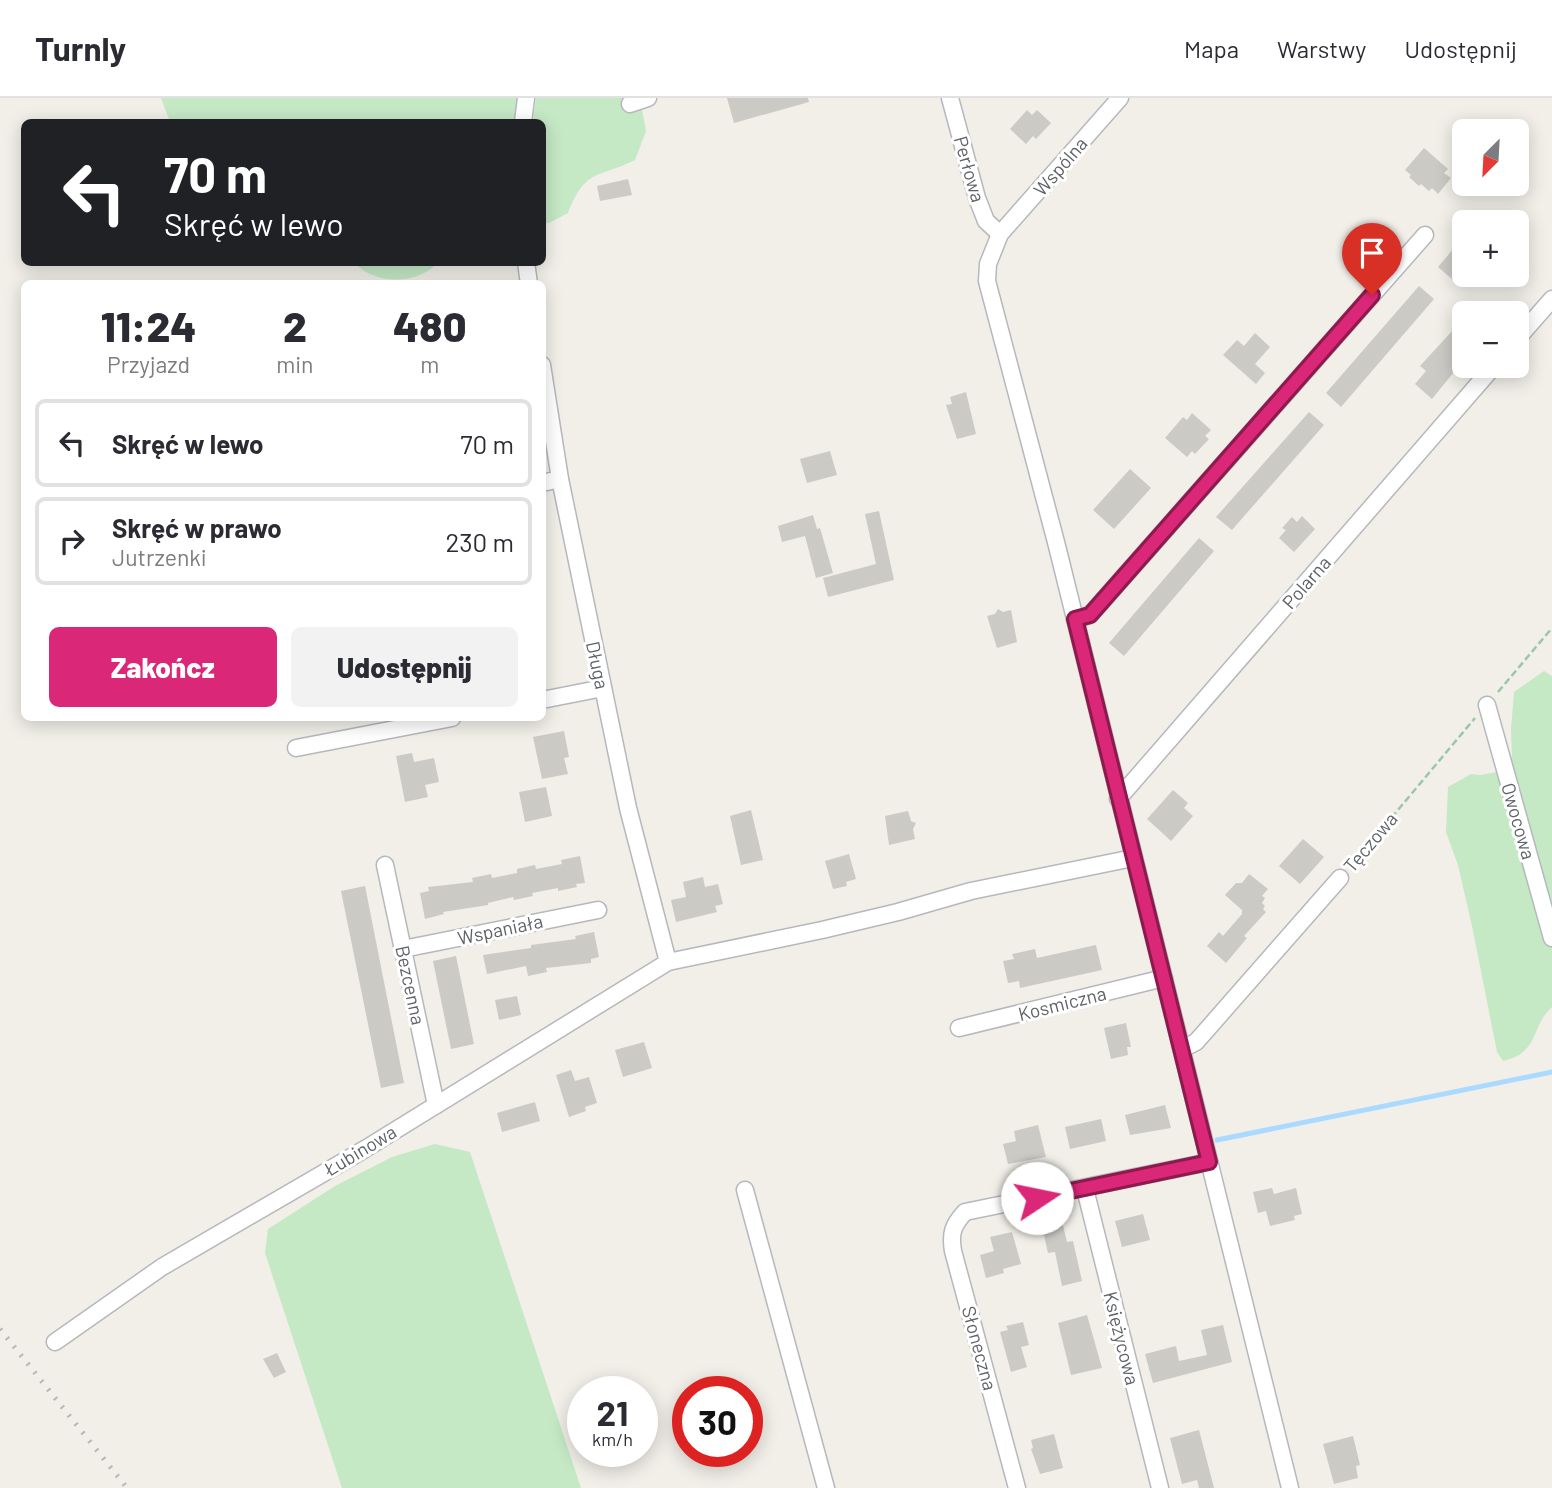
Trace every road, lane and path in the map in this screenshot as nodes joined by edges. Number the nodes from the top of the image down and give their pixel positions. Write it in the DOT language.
graph roads {
  1 [pos="526,98"];
  2 [pos="648,98"];
  3 [pos="950,98"];
  4 [pos="1120,98"];
  5 [pos="630,104"];
  6 [pos="523,119"];
  7 [pos="1000,234"];
  8 [pos="1425,235"];
  9 [pos="1552,299"];
  10 [pos="1529,325"];
  11 [pos="1484,378"];
  12 [pos="546,390"];
  13 [pos="560,479"];
  14 [pos="546,482"];
  15 [pos="1075,619"];
  16 [pos="1552,628"];
  17 [pos="603,688"];
  18 [pos="546,699"];
  19 [pos="1487,705"];
  20 [pos="436,721"];
  21 [pos="296,748"];
  22 [pos="1118,799"];
  23 [pos="1133,858"];
  24 [pos="385,866"];
  25 [pos="1340,878"];
  26 [pos="598,909"];
  27 [pos="1552,938"];
  28 [pos="403,949"];
  29 [pos="668,962"];
  30 [pos="1164,978"];
  31 [pos="959,1028"];
  32 [pos="1182,1049"];
  33 [pos="436,1105"];
  34 [pos="1209,1162"];
  35 [pos="1085,1189"];
  36 [pos="745,1190"];
  37 [pos="55,1342"];
  38 [pos="826,1488"];
  39 [pos="1017,1488"];
  40 [pos="1160,1488"];
  41 [pos="1290,1488"];
  1 -- 6 [label="street"];
  2 -- 5 [label="street"];
  3 -- 7 [label="street, Perłowa"];
  4 -- 7 [label="street, Wspólna"];
  7 -- 15 [label="street"];
  8 -- 15 [label="street"];
  9 -- 10 [label="street"];
  11 -- 22 [label="street, Polarna"];
  12 -- 13 [label="street, Długa"];
  13 -- 14 [label="street"];
  13 -- 17 [label="street, Długa"];
  15 -- 22 [label="street"];
  16 -- 19 [label="path, Tęczowa"];
  17 -- 18 [label="street"];
  17 -- 29 [label="street, Długa"];
  19 -- 25 [label="path, Tęczowa"];
  19 -- 27 [label="street, Owocowa"];
  20 -- 21 [label="street"];
  22 -- 23 [label="street"];
  23 -- 29 [label="street, Łubinowa"];
  23 -- 30 [label="street"];
  24 -- 28 [label="street, Bezcenna"];
  25 -- 32 [label="street, Tęczowa"];
  26 -- 28 [label="street, Wspaniała"];
  28 -- 33 [label="street, Bezcenna"];
  29 -- 33 [label="street, Łubinowa"];
  30 -- 31 [label="street, Kosmiczna"];
  30 -- 32 [label="street"];
  32 -- 34 [label="street"];
  33 -- 37 [label="street, Łubinowa"];
  34 -- 35 [label="street"];
  34 -- 41 [label="street"];
  35 -- 39 [label="street, Słoneczna"];
  35 -- 40 [label="street, Księżycowa"];
  36 -- 38 [label="street"];
}
